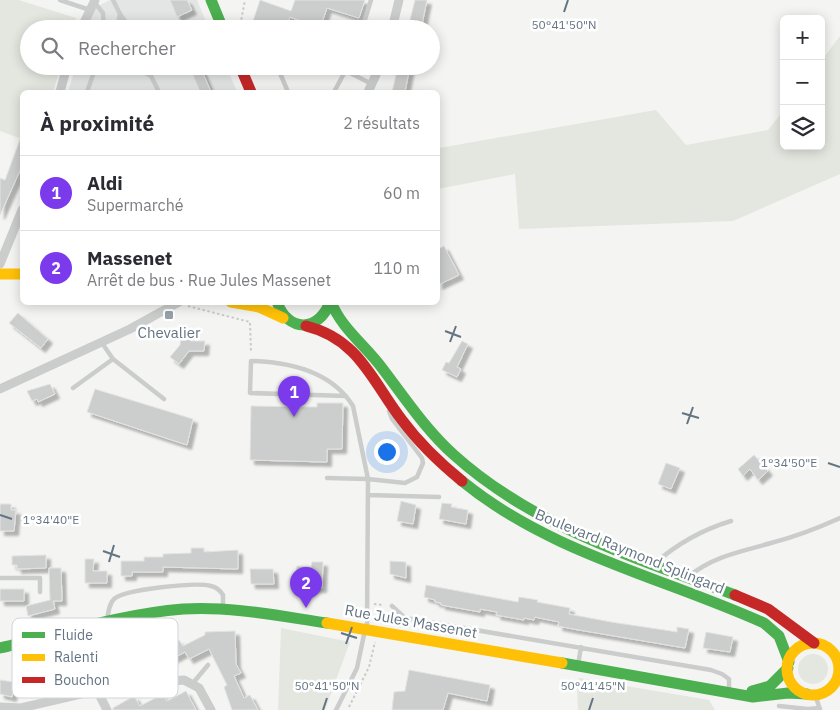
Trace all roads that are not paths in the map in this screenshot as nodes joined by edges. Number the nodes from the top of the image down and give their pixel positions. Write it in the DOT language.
graph roads {
  1 [pos="60,0"];
  2 [pos="121,0"];
  3 [pos="210,0"];
  4 [pos="371,0"];
  5 [pos="399,0"];
  6 [pos="114,1"];
  7 [pos="93,4"];
  8 [pos="120,14"];
  9 [pos="85,20"];
  10 [pos="103,20"];
  11 [pos="118,20"];
  12 [pos="124,20"];
  13 [pos="219,20"];
  14 [pos="365,20"];
  15 [pos="394,20"];
  16 [pos="65,75"];
  17 [pos="90,75"];
  18 [pos="92,75"];
  19 [pos="149,75"];
  20 [pos="244,75"];
  21 [pos="281,75"];
  22 [pos="344,75"];
  23 [pos="357,75"];
  24 [pos="376,75"];
  25 [pos="89,84"];
  26 [pos="372,84"];
  27 [pos="61,90"];
  28 [pos="88,90"];
  29 [pos="159,90"];
  30 [pos="250,90"];
  31 [pos="287,90"];
  32 [pos="335,90"];
  33 [pos="369,90"];
  34 [pos="20,215"];
  35 [pos="0,264"];
  36 [pos="0,274"];
  37 [pos="20,274"];
  38 [pos="179,305"];
  39 [pos="248,305"];
  40 [pos="277,305"];
  41 [pos="329,305"];
  42 [pos="332,305"];
  43 [pos="284,319"];
  44 [pos="306,326"];
  45 [pos="102,343"];
  46 [pos="113,359"];
  47 [pos="74,388"];
  48 [pos="0,389"];
  49 [pos="346,396"];
  50 [pos="164,399"];
  51 [pos="421,419"];
  52 [pos="407,431"];
  53 [pos="327,478"];
  54 [pos="368,479"];
  55 [pos="368,495"];
  56 [pos="439,497"];
  57 [pos="840,518"];
  58 [pos="731,522"];
  59 [pos="654,564"];
  60 [pos="688,576"];
  61 [pos="648,577"];
  62 [pos="0,578"];
  63 [pos="40,592"];
  64 [pos="392,606"];
  65 [pos="223,608"];
  66 [pos="108,618"];
  67 [pos="127,618"];
  68 [pos="366,632"];
  69 [pos="814,643"];
  70 [pos="581,647"];
  71 [pos="208,665"];
  72 [pos="578,665"];
  73 [pos="788,665"];
  74 [pos="840,667"];
  75 [pos="178,680"];
  76 [pos="193,683"];
  77 [pos="828,690"];
  78 [pos="729,691"];
  79 [pos="840,691"];
  80 [pos="811,694"];
  81 [pos="61,698"];
  82 [pos="101,698"];
  83 [pos="780,706"];
  84 [pos="0,707"];
  85 [pos="11,709"];
  86 [pos="820,709"];
  87 [pos="107,710"];
  88 [pos="211,710"];
  89 [pos="336,710"];
  1 -- 7 [label="lane"];
  2 -- 6 [label="lane"];
  3 -- 13 [label="main road"];
  4 -- 14 [label="lane"];
  5 -- 15 [label="street"];
  6 -- 8 [label="lane"];
  7 -- 9 [label="street"];
  7 -- 10 [label="lane"];
  8 -- 11 [label="lane"];
  8 -- 12 [label="lane"];
  16 -- 27 [label="street"];
  17 -- 25 [label="lane"];
  18 -- 25 [label="lane"];
  19 -- 29 [label="lane"];
  20 -- 30 [label="main road"];
  21 -- 31 [label="lane"];
  22 -- 32 [label="lane"];
  23 -- 26 [label="lane"];
  24 -- 26 [label="street"];
  25 -- 28 [label="lane"];
  26 -- 33 [label="street"];
  34 -- 35 [label="street"];
  36 -- 37 [label="main road"];
  38 -- 45 [label="street"];
  39 -- 43 [label="main road, Boulevard Raymond Splingard"];
  40 -- 43 [label="main road"];
  41 -- 44 [label="main road"];
  42 -- 51 [label="main road, Boulevard Raymond Splingard"];
  43 -- 44 [label="main road, Boulevard Raymond Splingard"];
  44 -- 52 [label="main road, Boulevard Raymond Splingard"];
  45 -- 46 [label="lane"];
  45 -- 48 [label="street"];
  46 -- 47 [label="lane"];
  46 -- 50 [label="lane"];
  49 -- 49 [label="lane"];
  49 -- 54 [label="lane"];
  51 -- 52 [label="lane"];
  51 -- 59 [label="main road, Boulevard Raymond Splingard"];
  52 -- 54 [label="lane"];
  52 -- 61 [label="main road, Boulevard Raymond Splingard"];
  53 -- 54 [label="lane"];
  54 -- 55 [label="lane"];
  55 -- 56 [label="lane"];
  55 -- 68 [label="lane"];
  57 -- 60 [label="lane"];
  58 -- 59 [label="lane"];
  59 -- 60 [label="main road, Boulevard Raymond Splingard"];
  59 -- 61 [label="lane"];
  60 -- 69 [label="main road, Boulevard Raymond Splingard"];
  61 -- 73 [label="main road, Boulevard Raymond Splingard"];
  62 -- 63 [label="lane"];
  64 -- 70 [label="lane"];
  65 -- 66 [label="lane"];
  65 -- 67 [label="main road, Rue Jules Massenet"];
  65 -- 68 [label="main road, Rue Jules Massenet"];
  68 -- 72 [label="main road, Rue Jules Massenet"];
  68 -- 89 [label="lane"];
  69 -- 73 [label="main road"];
  69 -- 74 [label="main road"];
  70 -- 72 [label="lane"];
  70 -- 78 [label="lane"];
  71 -- 76 [label="lane"];
  72 -- 78 [label="main road, Rue Jules Massenet"];
  73 -- 78 [label="main road, Rue Jules Massenet"];
  73 -- 80 [label="main road"];
  74 -- 77 [label="main road"];
  75 -- 76 [label="street"];
  76 -- 88 [label="street"];
  77 -- 79 [label="main road"];
  77 -- 80 [label="main road"];
  78 -- 80 [label="main road, Rue Jules Massenet"];
  80 -- 86 [label="lane"];
  81 -- 85 [label="street"];
  82 -- 87 [label="street"];
  83 -- 86 [label="lane"];
  84 -- 85 [label="street"];
}
